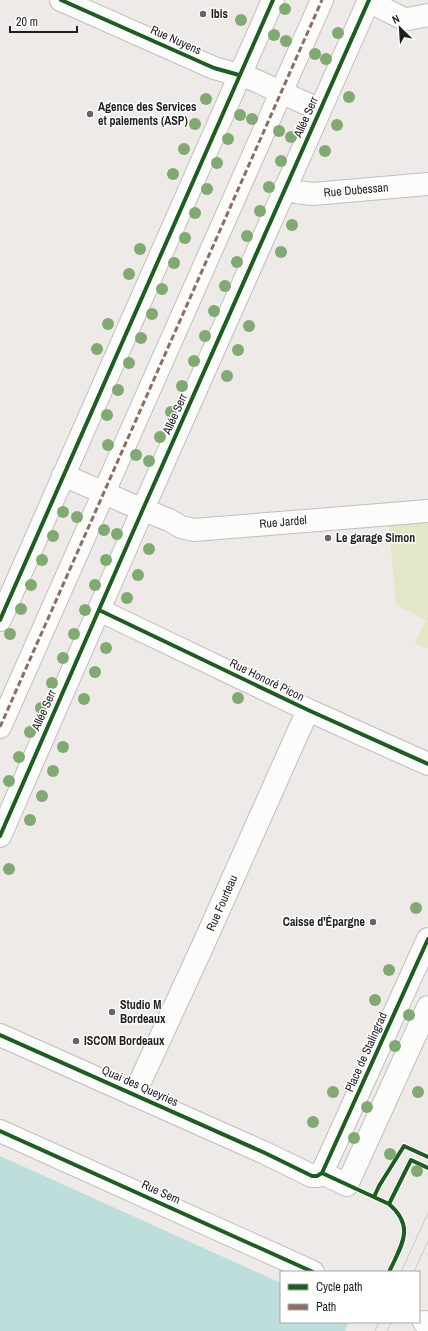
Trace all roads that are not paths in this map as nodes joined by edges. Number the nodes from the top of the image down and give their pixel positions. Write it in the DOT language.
graph roads {
  1 [pos="61,0"];
  2 [pos="273,0"];
  3 [pos="322,0"];
  4 [pos="369,1"];
  5 [pos="102,8"];
  6 [pos="428,15"];
  7 [pos="239,75"];
  8 [pos="282,92"];
  9 [pos="320,110"];
  10 [pos="428,184"];
  11 [pos="285,188"];
  12 [pos="63,475"];
  13 [pos="104,493"];
  14 [pos="143,509"];
  15 [pos="428,511"];
  16 [pos="99,610"];
  17 [pos="0,620"];
  18 [pos="308,710"];
  19 [pos="0,727"];
  20 [pos="428,764"];
  21 [pos="0,836"];
  22 [pos="428,939"];
  23 [pos="428,1007"];
  24 [pos="0,1035"];
  25 [pos="134,1095"];
  26 [pos="0,1131"];
  27 [pos="322,1173"];
  28 [pos="311,1271"];
  1 -- 5 [label="street, Rue Nuyens"];
  2 -- 7 [label="street"];
  3 -- 8 [label="street"];
  4 -- 6 [label="street"];
  4 -- 9 [label="street, Allée Serr"];
  5 -- 7 [label="street, Rue Nuyens"];
  7 -- 8 [label="street, Allée Serr"];
  7 -- 12 [label="street"];
  8 -- 9 [label="street, Allée Serr"];
  8 -- 13 [label="street"];
  9 -- 11 [label="street, Allée Serr"];
  10 -- 11 [label="street, Rue Dubessan"];
  11 -- 14 [label="street, Allée Serr"];
  12 -- 13 [label="street"];
  12 -- 17 [label="street"];
  13 -- 14 [label="street"];
  13 -- 19 [label="street"];
  14 -- 15 [label="street, Rue Jardel"];
  14 -- 16 [label="street, Allée Serr"];
  16 -- 18 [label="street, Rue Honoré Picon"];
  16 -- 21 [label="street, Allée Serr"];
  18 -- 20 [label="street, Rue Honoré Picon"];
  18 -- 25 [label="street, Rue Fourteau"];
  22 -- 27 [label="street, Place de Stalingrad"];
  23 -- 27 [label="street"];
  24 -- 25 [label="street, Quai des Queyries"];
  25 -- 27 [label="street, Quai des Queyries"];
  26 -- 28 [label="street, Rue Sem"];
}
